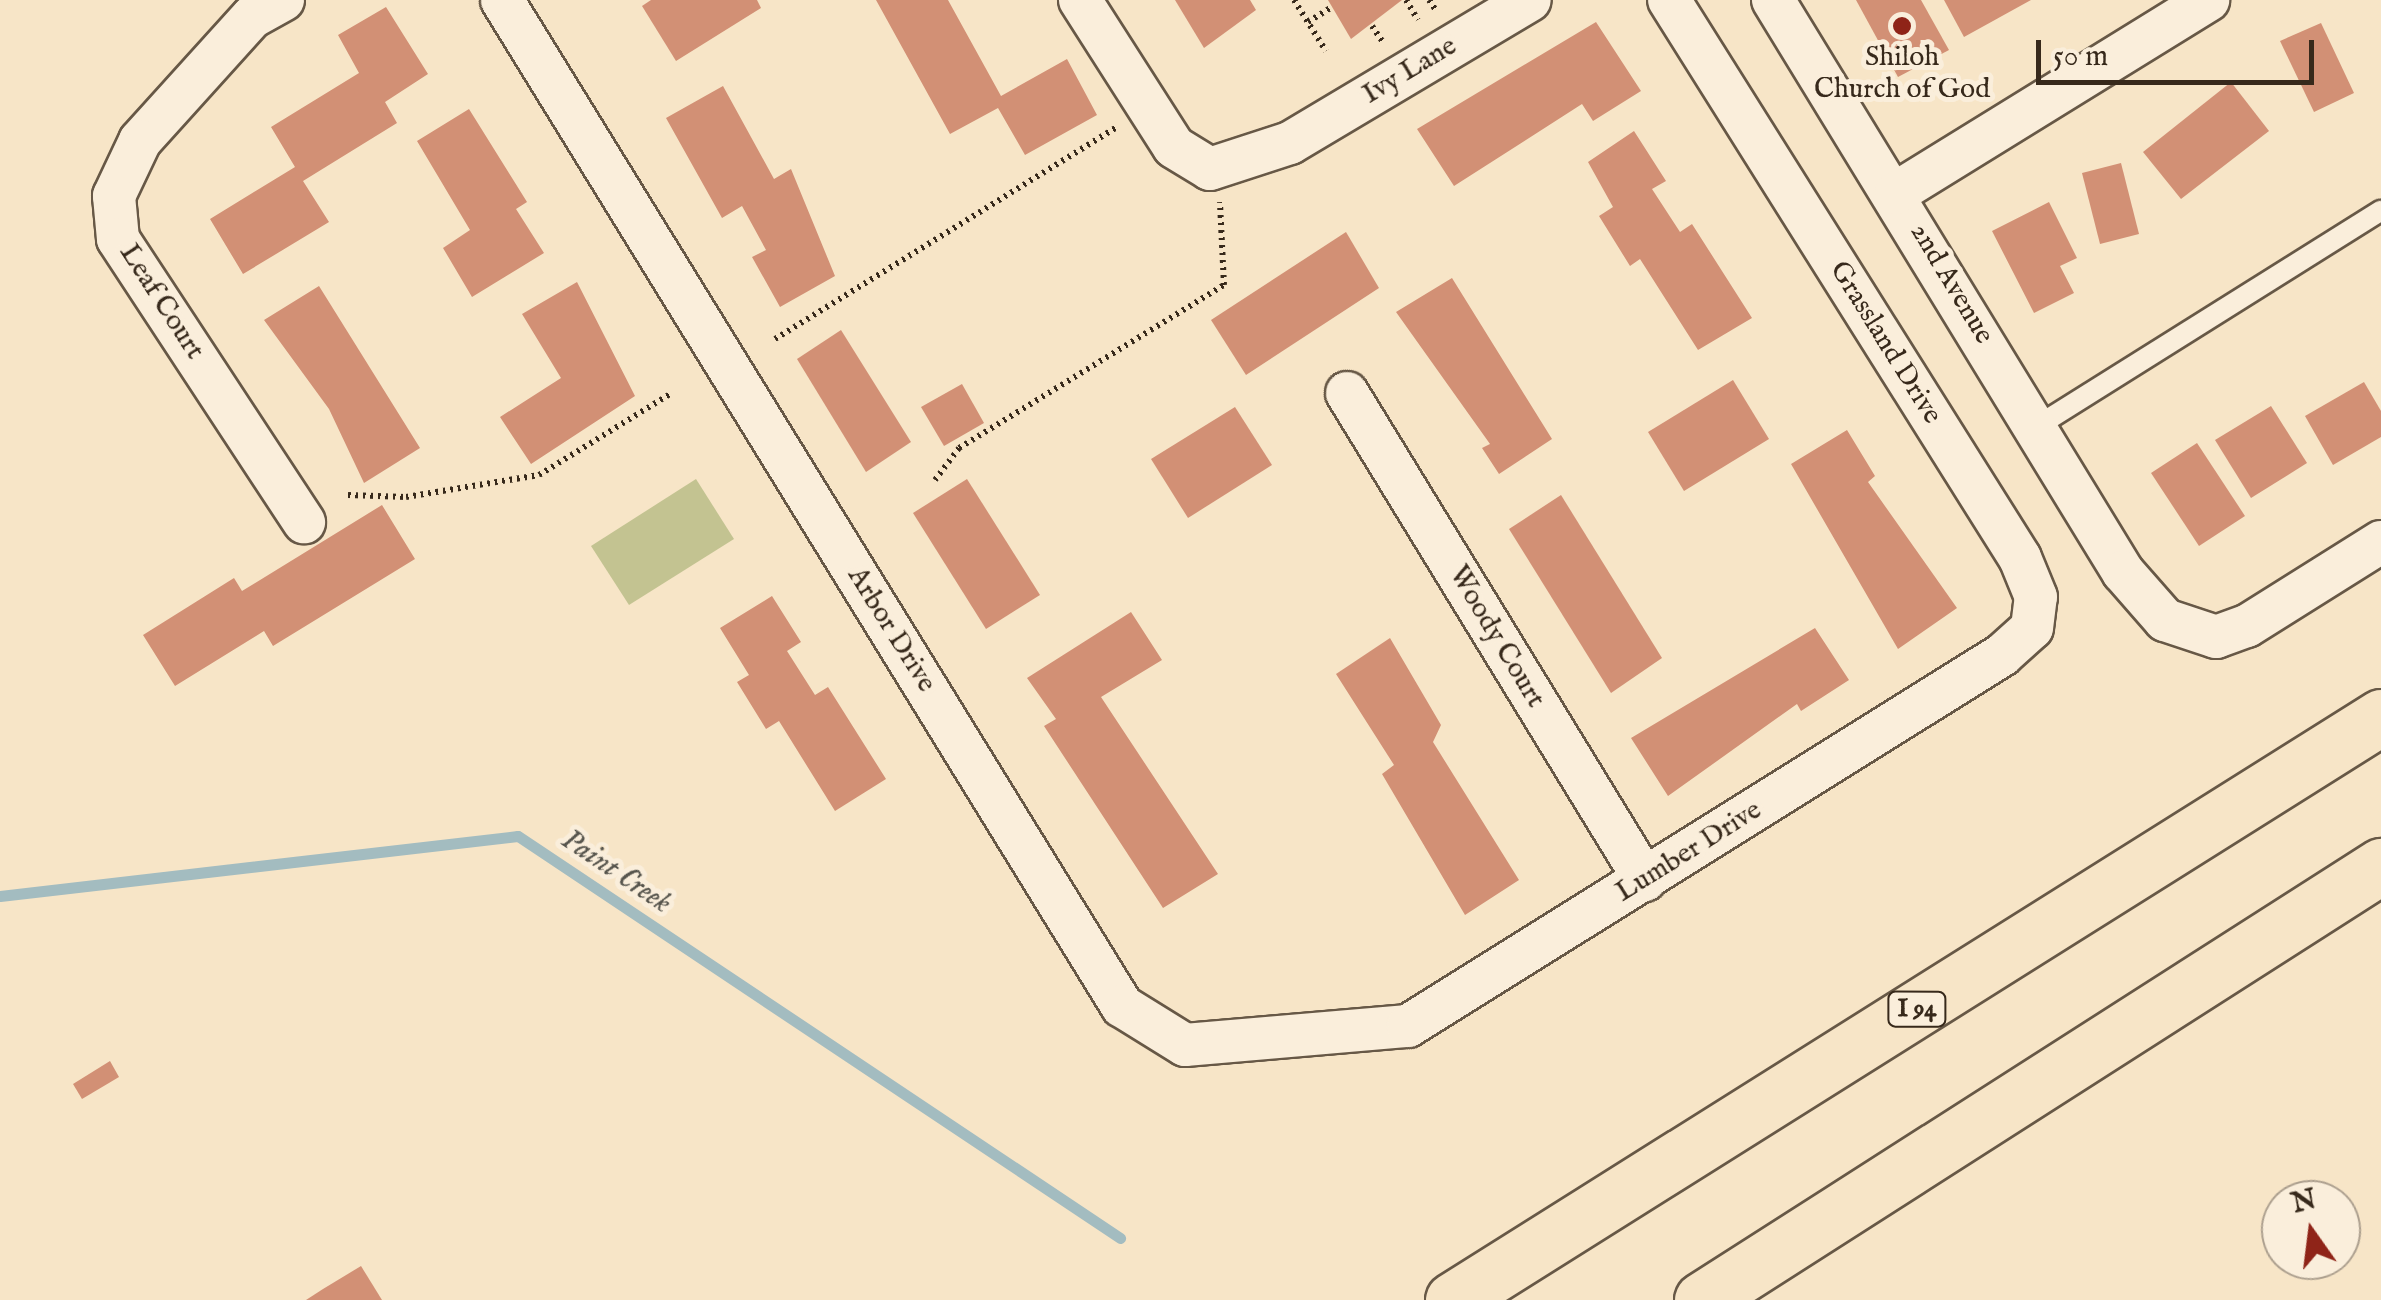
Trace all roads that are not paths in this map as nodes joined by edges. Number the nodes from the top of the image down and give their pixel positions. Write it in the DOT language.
graph roads {
  1 [pos="282,0"];
  2 [pos="502,0"];
  3 [pos="1080,0"];
  4 [pos="1530,0"];
  5 [pos="1669,0"];
  6 [pos="1773,0"];
  7 [pos="2208,0"];
  8 [pos="1896,192"];
  9 [pos="2381,211"];
  10 [pos="1347,393"];
  11 [pos="2036,427"];
  12 [pos="304,522"];
  13 [pos="2381,542"];
  14 [pos="1970,676"];
  15 [pos="2381,717"];
  16 [pos="2381,866"];
  17 [pos="1646,880"];
  18 [pos="1408,1026"];
  19 [pos="1453,1300"];
  20 [pos="1702,1300"];
  1 -- 12 [label="street, Leaf Court"];
  2 -- 18 [label="street, Arbor Drive"];
  3 -- 4 [label="street, Ivy Lane"];
  5 -- 14 [label="street, Grassland Drive"];
  6 -- 8 [label="street, 2nd Avenue"];
  7 -- 8 [label="street"];
  8 -- 11 [label="street, 2nd Avenue"];
  9 -- 11 [label="lane"];
  10 -- 17 [label="street, Woody Court"];
  11 -- 13 [label="street, 2nd Avenue"];
  14 -- 17 [label="street, Lumber Drive"];
  15 -- 19 [label="highway, I 94"];
  16 -- 20 [label="highway"];
  17 -- 18 [label="street, Lumber Drive"];
}
